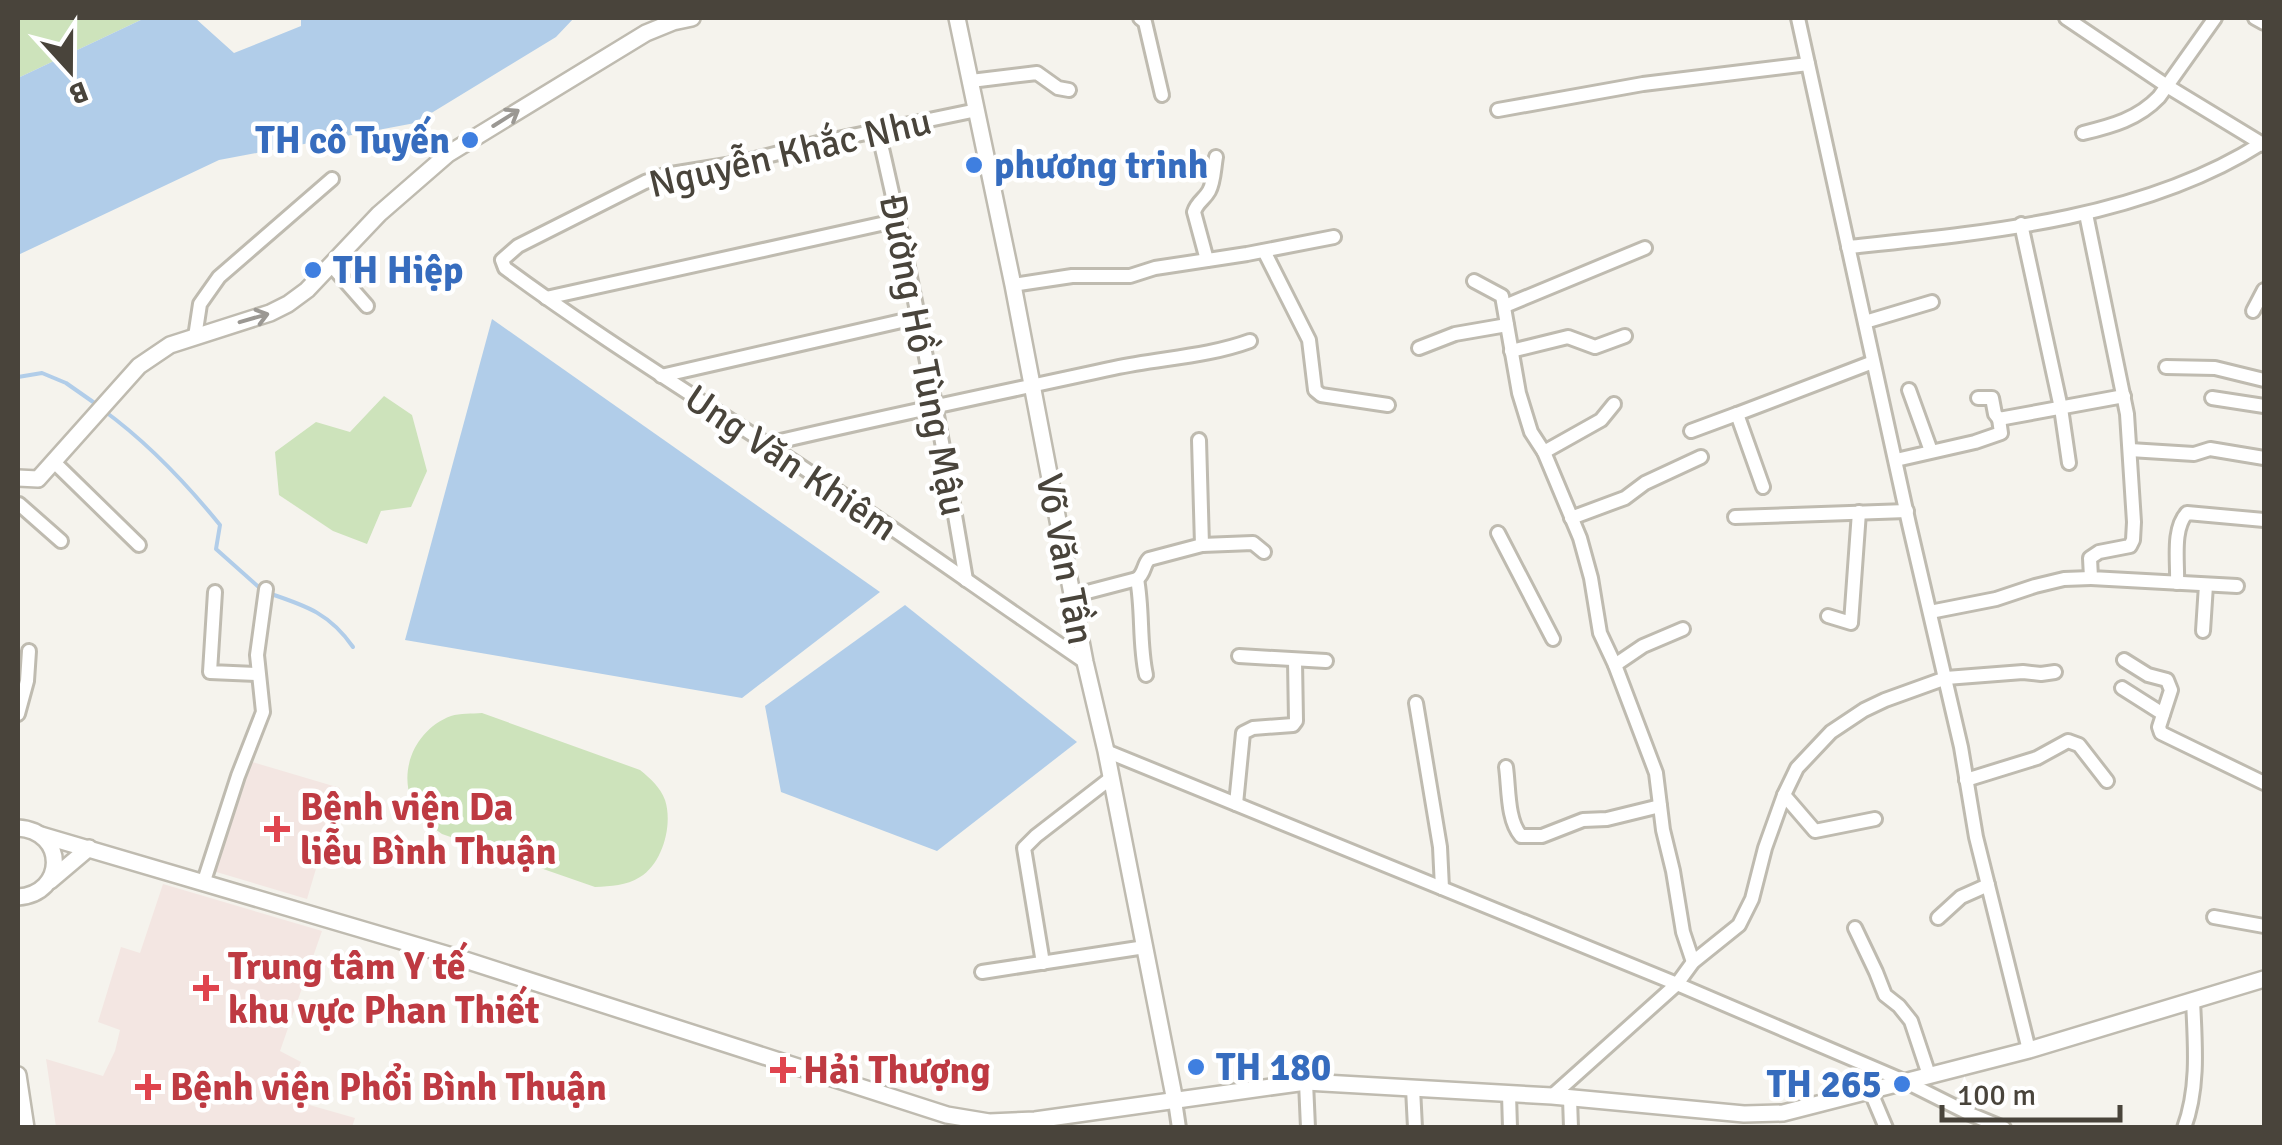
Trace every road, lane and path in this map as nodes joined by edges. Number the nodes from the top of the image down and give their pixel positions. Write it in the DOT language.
graph roads {
  1 [pos="692,18"];
  2 [pos="957,18"];
  3 [pos="1140,18"];
  4 [pos="1798,18"];
  5 [pos="2066,18"];
  6 [pos="2215,18"];
  7 [pos="2256,18"];
  8 [pos="2264,24"];
  9 [pos="1808,64"];
  10 [pos="970,80"];
  11 [pos="2167,86"];
  12 [pos="1069,90"];
  13 [pos="1162,95"];
  14 [pos="978,110"];
  15 [pos="1498,110"];
  16 [pos="878,131"];
  17 [pos="2083,133"];
  18 [pos="2263,144"];
  19 [pos="1216,157"];
  20 [pos="332,180"];
  21 [pos="2086,214"];
  22 [pos="899,220"];
  23 [pos="2021,224"];
  24 [pos="1334,237"];
  25 [pos="1848,247"];
  26 [pos="1645,248"];
  27 [pos="1264,251"];
  28 [pos="502,260"];
  29 [pos="1207,260"];
  30 [pos="331,265"];
  31 [pos="1474,282"];
  32 [pos="1013,285"];
  33 [pos="2264,290"];
  34 [pos="546,298"];
  35 [pos="1932,302"];
  36 [pos="367,306"];
  37 [pos="1505,306"];
  38 [pos="2253,311"];
  39 [pos="919,317"];
  40 [pos="1865,322"];
  41 [pos="1508,325"];
  42 [pos="195,336"];
  43 [pos="1625,336"];
  44 [pos="1250,341"];
  45 [pos="1419,348"];
  46 [pos="1512,352"];
  47 [pos="1873,362"];
  48 [pos="2166,367"];
  49 [pos="661,376"];
  50 [pos="2264,380"];
  51 [pos="1033,386"];
  52 [pos="1910,390"];
  53 [pos="2124,396"];
  54 [pos="1978,398"];
  55 [pos="2212,398"];
  56 [pos="1614,404"];
  57 [pos="936,405"];
  58 [pos="1388,405"];
  59 [pos="2264,406"];
  60 [pos="2061,408"];
  61 [pos="1737,414"];
  62 [pos="1999,419"];
  63 [pos="1691,431"];
  64 [pos="1199,440"];
  65 [pos="768,444"];
  66 [pos="2130,450"];
  67 [pos="1544,452"];
  68 [pos="1931,452"];
  69 [pos="1701,457"];
  70 [pos="2264,458"];
  71 [pos="1896,460"];
  72 [pos="54,462"];
  73 [pos="2070,464"];
  74 [pos="18,478"];
  75 [pos="38,479"];
  76 [pos="1763,487"];
  77 [pos="18,505"];
  78 [pos="1859,512"];
  79 [pos="1907,512"];
  80 [pos="1571,518"];
  81 [pos="1734,518"];
  82 [pos="2264,520"];
  83 [pos="1498,533"];
  84 [pos="61,542"];
  85 [pos="139,545"];
  86 [pos="1202,545"];
  87 [pos="1264,552"];
  88 [pos="2090,578"];
  89 [pos="1137,579"];
  90 [pos="966,580"];
  91 [pos="2178,583"];
  92 [pos="2206,585"];
  93 [pos="2238,586"];
  94 [pos="266,589"];
  95 [pos="215,592"];
  96 [pos="1072,596"];
  97 [pos="1930,612"];
  98 [pos="1828,616"];
  99 [pos="1683,629"];
  100 [pos="2204,631"];
  101 [pos="1553,639"];
  102 [pos="29,651"];
  103 [pos="1239,656"];
  104 [pos="2124,660"];
  105 [pos="1295,661"];
  106 [pos="1326,661"];
  107 [pos="1085,662"];
  108 [pos="1615,664"];
  109 [pos="2055,672"];
  110 [pos="257,674"];
  111 [pos="1146,675"];
  112 [pos="1946,678"];
  113 [pos="2122,688"];
  114 [pos="1416,703"];
  115 [pos="18,714"];
  116 [pos="2162,714"];
  117 [pos="1106,751"];
  118 [pos="1506,767"];
  119 [pos="1111,778"];
  120 [pos="1966,780"];
  121 [pos="2107,780"];
  122 [pos="2264,783"];
  123 [pos="1784,795"];
  124 [pos="1236,804"];
  125 [pos="1660,806"];
  126 [pos="1875,819"];
  127 [pos="18,827"];
  128 [pos="41,835"];
  129 [pos="89,848"];
  130 [pos="204,881"];
  131 [pos="48,882"];
  132 [pos="1988,885"];
  133 [pos="1442,888"];
  134 [pos="25,896"];
  135 [pos="18,910"];
  136 [pos="2214,917"];
  137 [pos="1938,918"];
  138 [pos="2264,926"];
  139 [pos="1855,928"];
  140 [pos="1145,948"];
  141 [pos="1692,962"];
  142 [pos="1043,963"];
  143 [pos="982,972"];
  144 [pos="2264,980"];
  145 [pos="1677,984"];
  146 [pos="2193,1001"];
  147 [pos="2029,1050"];
  148 [pos="1929,1075"];
  149 [pos="18,1076"];
  150 [pos="1904,1081"];
  151 [pos="1306,1082"];
  152 [pos="1413,1088"];
  153 [pos="1870,1090"];
  154 [pos="1509,1094"];
  155 [pos="1552,1096"];
  156 [pos="1570,1098"];
  157 [pos="1175,1101"];
  158 [pos="994,1125"];
  159 [pos="26,1128"];
  160 [pos="1179,1128"];
  161 [pos="1308,1128"];
  162 [pos="1415,1128"];
  163 [pos="1510,1128"];
  164 [pos="1571,1128"];
  165 [pos="1886,1128"];
  166 [pos="2004,1128"];
  167 [pos="2184,1128"];
  30 -- 1 [label="street, one-way"];
  2 -- 10 [label="street, Võ Văn Tần"];
  3 -- 13 [label="street"];
  4 -- 9 [label="street"];
  5 -- 11 [label="street"];
  6 -- 11 [label="street"];
  7 -- 8 [label="street"];
  9 -- 15 [label="street"];
  9 -- 25 [label="street"];
  10 -- 12 [label="street"];
  10 -- 14 [label="street, Võ Văn Tần"];
  11 -- 17 [label="street"];
  11 -- 18 [label="street"];
  14 -- 16 [label="street, Nguyễn Khắc Nhu"];
  14 -- 32 [label="street, Võ Văn Tần"];
  16 -- 22 [label="street, Đường Hồ Tùng Mậu"];
  16 -- 28 [label="street, Nguyễn Khắc Nhu"];
  18 -- 21 [label="street"];
  19 -- 29 [label="street"];
  20 -- 42 [label="street"];
  21 -- 23 [label="street"];
  21 -- 53 [label="street"];
  22 -- 34 [label="street"];
  22 -- 39 [label="street, Đường Hồ Tùng Mậu"];
  23 -- 25 [label="street"];
  23 -- 60 [label="street"];
  24 -- 27 [label="street"];
  25 -- 40 [label="street"];
  26 -- 37 [label="street"];
  27 -- 29 [label="street"];
  27 -- 58 [label="street"];
  28 -- 34 [label="street, Ung Văn Khiêm"];
  29 -- 32 [label="street"];
  30 -- 36 [label="street"];
  42 -- 30 [label="street, one-way"];
  31 -- 37 [label="street"];
  32 -- 51 [label="street, Võ Văn Tần"];
  33 -- 38 [label="street"];
  34 -- 49 [label="street, Ung Văn Khiêm"];
  35 -- 40 [label="street"];
  37 -- 41 [label="street"];
  39 -- 49 [label="street"];
  39 -- 57 [label="street, Đường Hồ Tùng Mậu"];
  40 -- 47 [label="street"];
  41 -- 45 [label="street"];
  41 -- 46 [label="street"];
  42 -- 72 [label="street"];
  43 -- 46 [label="street"];
  44 -- 51 [label="street"];
  46 -- 67 [label="street"];
  47 -- 61 [label="street"];
  47 -- 71 [label="street"];
  48 -- 50 [label="street"];
  49 -- 65 [label="street, Ung Văn Khiêm"];
  51 -- 57 [label="street"];
  51 -- 96 [label="street, Võ Văn Tần"];
  52 -- 68 [label="street"];
  53 -- 60 [label="street"];
  53 -- 66 [label="street"];
  54 -- 62 [label="street"];
  55 -- 59 [label="street"];
  56 -- 67 [label="street"];
  57 -- 65 [label="street"];
  57 -- 90 [label="street, Đường Hồ Tùng Mậu"];
  60 -- 62 [label="street"];
  60 -- 73 [label="street"];
  61 -- 63 [label="street"];
  61 -- 76 [label="street"];
  62 -- 68 [label="street"];
  64 -- 86 [label="street"];
  65 -- 90 [label="street, Ung Văn Khiêm"];
  66 -- 70 [label="street"];
  66 -- 88 [label="street"];
  67 -- 80 [label="street"];
  68 -- 71 [label="street"];
  69 -- 80 [label="street"];
  71 -- 79 [label="street"];
  72 -- 75 [label="street"];
  72 -- 85 [label="street"];
  74 -- 75 [label="street"];
  75 -- 77 [label="street"];
  77 -- 84 [label="street"];
  78 -- 79 [label="street"];
  78 -- 81 [label="street"];
  78 -- 98 [label="street"];
  79 -- 97 [label="street"];
  80 -- 108 [label="street"];
  82 -- 91 [label="street"];
  83 -- 101 [label="street"];
  86 -- 87 [label="street"];
  86 -- 89 [label="street"];
  88 -- 91 [label="street"];
  88 -- 97 [label="street"];
  89 -- 96 [label="street"];
  89 -- 111 [label="street"];
  90 -- 107 [label="street, Ung Văn Khiêm"];
  91 -- 92 [label="street"];
  92 -- 93 [label="street"];
  92 -- 100 [label="street"];
  94 -- 110 [label="street"];
  95 -- 110 [label="street"];
  96 -- 107 [label="street, Võ Văn Tần"];
  97 -- 112 [label="street"];
  99 -- 108 [label="street"];
  102 -- 115 [label="street"];
  103 -- 105 [label="street"];
  104 -- 116 [label="street"];
  105 -- 106 [label="street"];
  105 -- 124 [label="street"];
  107 -- 117 [label="street, Võ Văn Tần"];
  108 -- 125 [label="street"];
  109 -- 112 [label="street"];
  110 -- 130 [label="street"];
  112 -- 120 [label="street"];
  112 -- 123 [label="street"];
  113 -- 116 [label="street"];
  114 -- 133 [label="street"];
  116 -- 122 [label="street"];
  117 -- 119 [label="street, Võ Văn Tần"];
  117 -- 124 [label="street"];
  118 -- 125 [label="street"];
  119 -- 140 [label="street, Võ Văn Tần"];
  119 -- 142 [label="street"];
  120 -- 121 [label="street"];
  120 -- 132 [label="street"];
  123 -- 126 [label="street"];
  123 -- 141 [label="street"];
  124 -- 133 [label="street"];
  125 -- 141 [label="street"];
  127 -- 128 [label="street"];
  128 -- 129 [label="street"];
  128 -- 131 [label="street"];
  129 -- 130 [label="street"];
  129 -- 131 [label="street"];
  130 -- 158 [label="street"];
  131 -- 134 [label="street"];
  132 -- 137 [label="street"];
  132 -- 147 [label="street"];
  133 -- 145 [label="street"];
  134 -- 135 [label="street"];
  136 -- 138 [label="street"];
  139 -- 148 [label="street"];
  140 -- 142 [label="street"];
  140 -- 157 [label="street, Võ Văn Tần"];
  141 -- 145 [label="street"];
  142 -- 143 [label="street"];
  144 -- 146 [label="street"];
  145 -- 150 [label="street"];
  145 -- 155 [label="street"];
  146 -- 147 [label="street"];
  146 -- 167 [label="street"];
  147 -- 148 [label="street"];
  148 -- 150 [label="street"];
  149 -- 159 [label="street"];
  150 -- 153 [label="street"];
  150 -- 166 [label="street"];
  151 -- 152 [label="street"];
  151 -- 157 [label="street"];
  151 -- 161 [label="street"];
  152 -- 154 [label="street"];
  152 -- 162 [label="street"];
  153 -- 156 [label="street"];
  153 -- 165 [label="street"];
  154 -- 155 [label="street"];
  154 -- 163 [label="street"];
  155 -- 156 [label="street"];
  156 -- 164 [label="street"];
  157 -- 158 [label="street"];
  157 -- 160 [label="street"];
}
